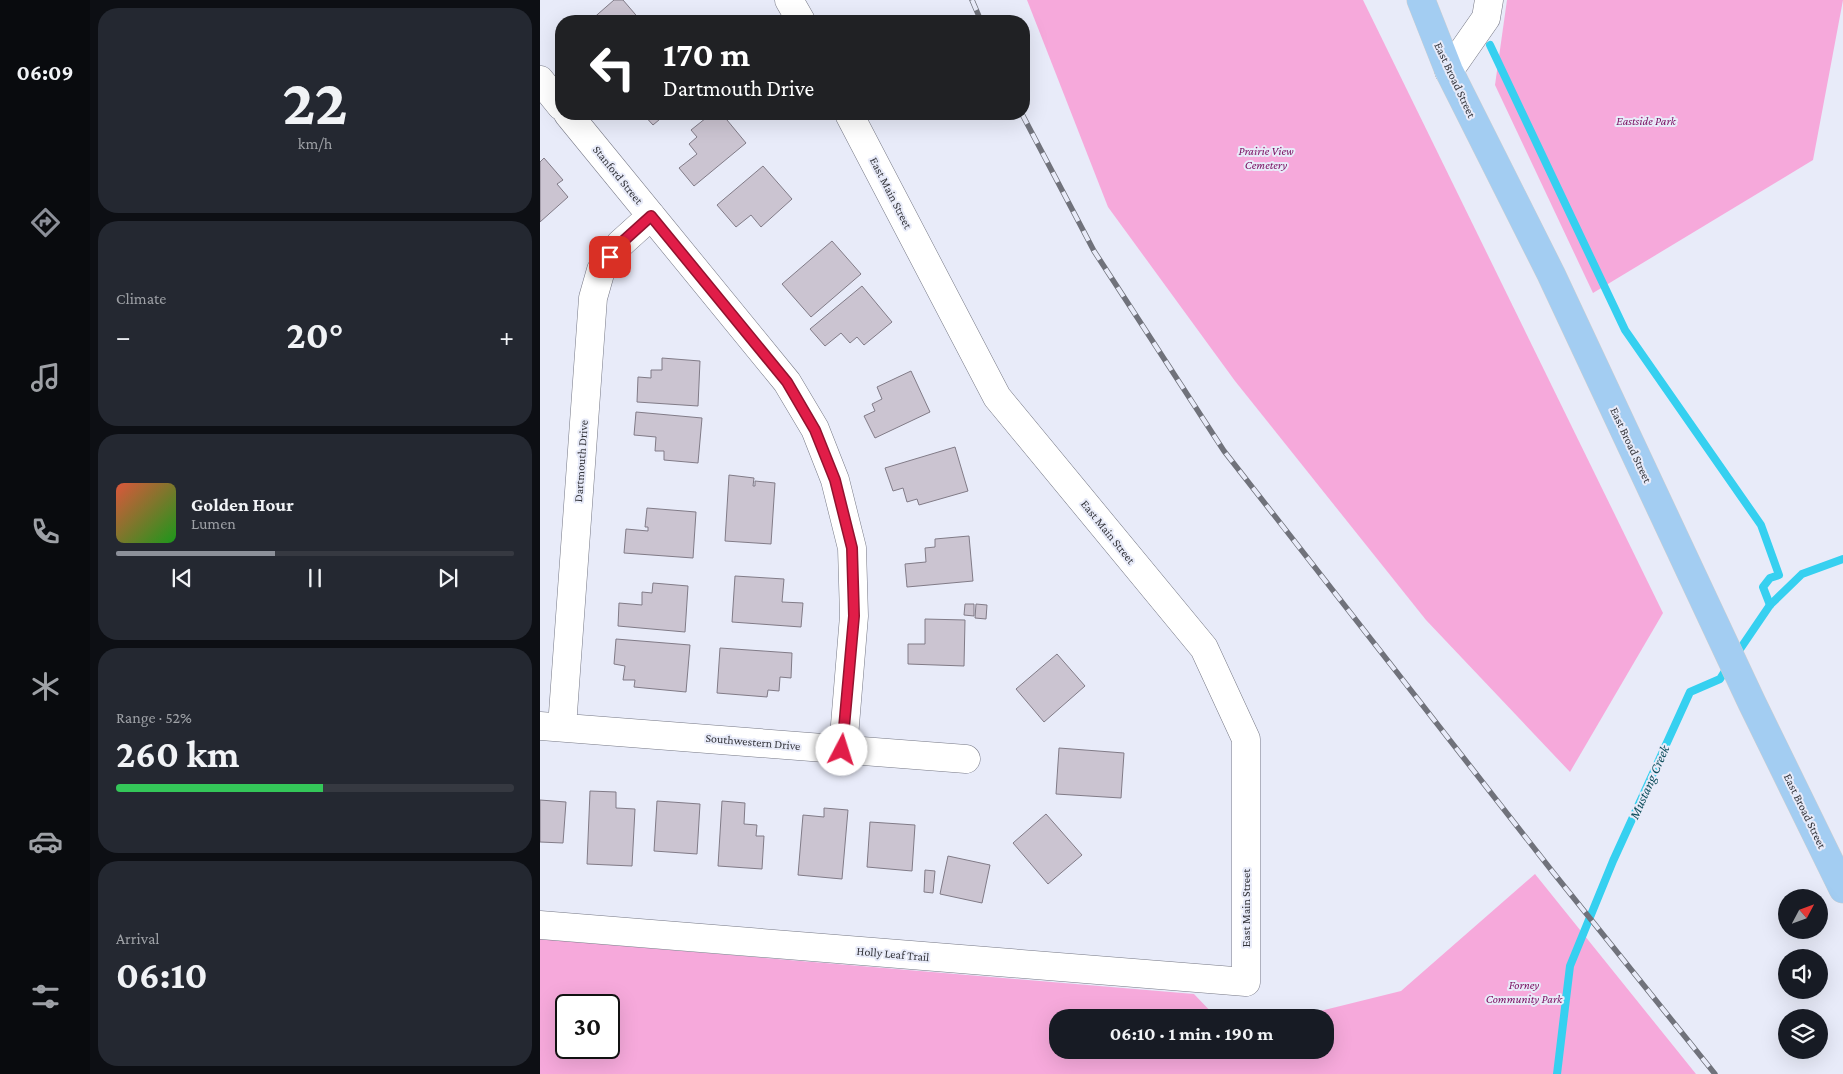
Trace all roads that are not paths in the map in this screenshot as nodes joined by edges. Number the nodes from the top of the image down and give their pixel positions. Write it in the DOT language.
graph roads {
  1 [pos="789,0"];
  2 [pos="1421,0"];
  3 [pos="1489,0"];
  4 [pos="798,15"];
  5 [pos="1449,71"];
  6 [pos="540,80"];
  7 [pos="555,99"];
  8 [pos="573,120"];
  9 [pos="853,120"];
  10 [pos="651,216"];
  11 [pos="551,726"];
  12 [pos="842,750"];
  13 [pos="966,759"];
  14 [pos="1843,889"];
  15 [pos="540,925"];
  16 [pos="1246,982"];
  1 -- 4 [label="street"];
  2 -- 5 [label="main road, East Broad Street"];
  3 -- 5 [label="street"];
  5 -- 14 [label="main road, East Broad Street"];
  6 -- 7 [label="street"];
  8 -- 10 [label="street, Stanford Street"];
  9 -- 16 [label="street, East Main Street"];
  10 -- 11 [label="street, Dartmouth Drive"];
  10 -- 12 [label="street, Stanford Street"];
  11 -- 12 [label="street, Southwestern Drive"];
  12 -- 13 [label="street, Southwestern Drive"];
  15 -- 16 [label="street, Holly Leaf Trail"];
}
